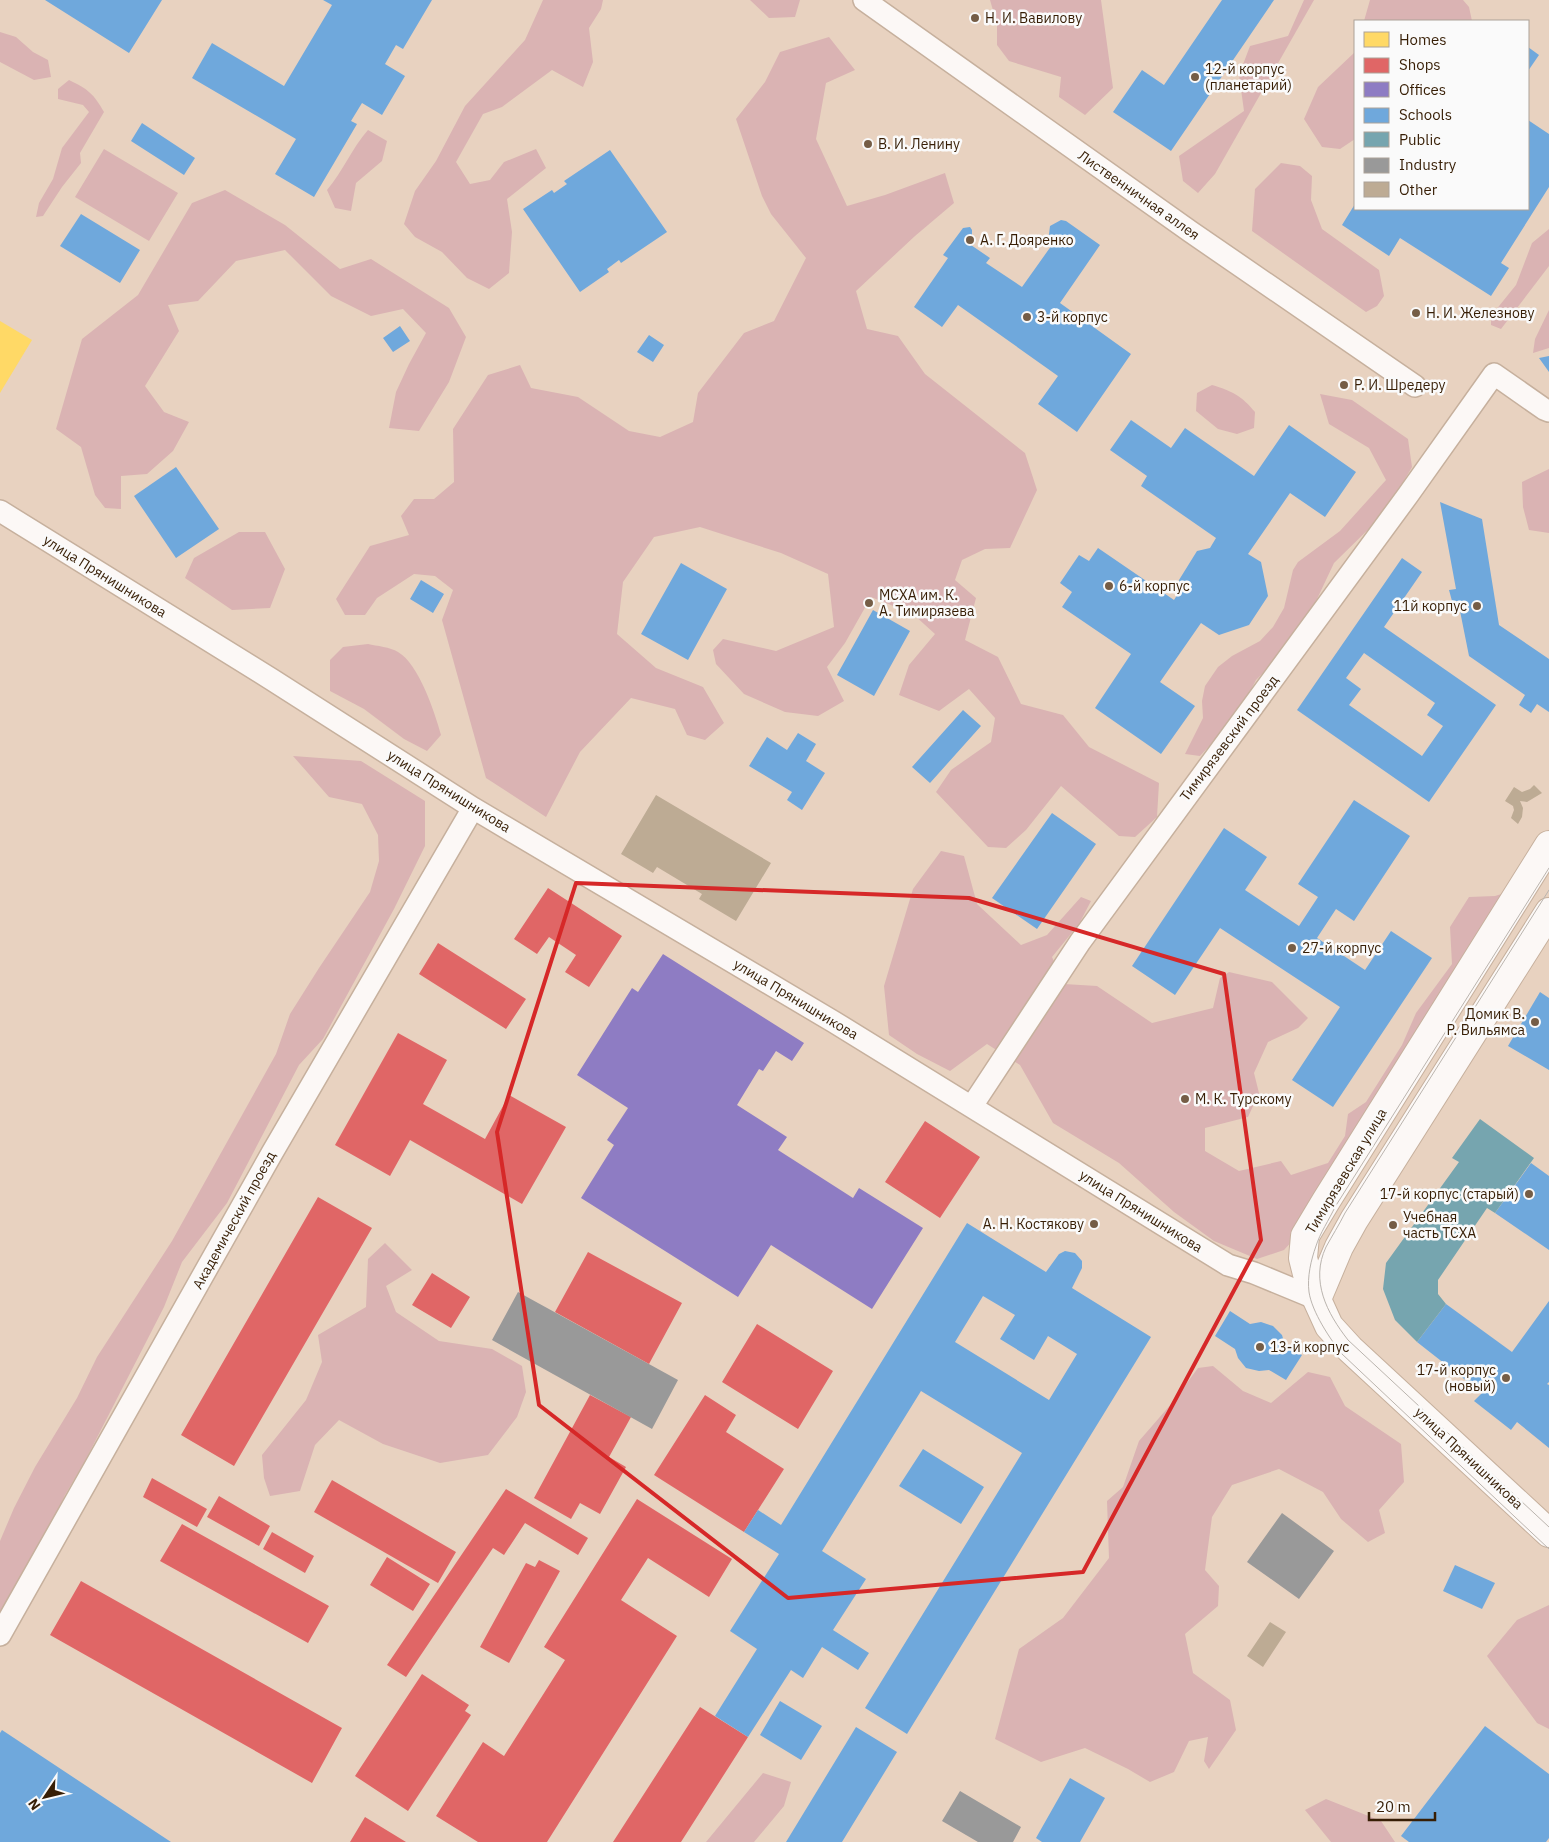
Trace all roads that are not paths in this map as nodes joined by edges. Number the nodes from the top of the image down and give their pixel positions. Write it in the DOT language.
graph roads {
  1 [pos="864,0"];
  2 [pos="1415,386"];
  3 [pos="1549,411"];
  4 [pos="0,511"];
  5 [pos="473,808"];
  6 [pos="1549,845"];
  7 [pos="1549,912"];
  8 [pos="972,1106"];
  9 [pos="1317,1299"];
  10 [pos="1549,1533"];
  11 [pos="0,1635"];
  1 -- 2 [label="street, Лиственничная аллея"];
  3 -- 8 [label="street, Тимирязевский проезд"];
  4 -- 5 [label="street, улица Прянишникова"];
  5 -- 8 [label="street, улица Прянишникова"];
  5 -- 11 [label="street, Академический проезд"];
  6 -- 9 [label="main road, Тимирязевская улица"];
  7 -- 9 [label="main road"];
  8 -- 9 [label="street, улица Прянишникова"];
  9 -- 10 [label="main road, улица Прянишникова"];
}
